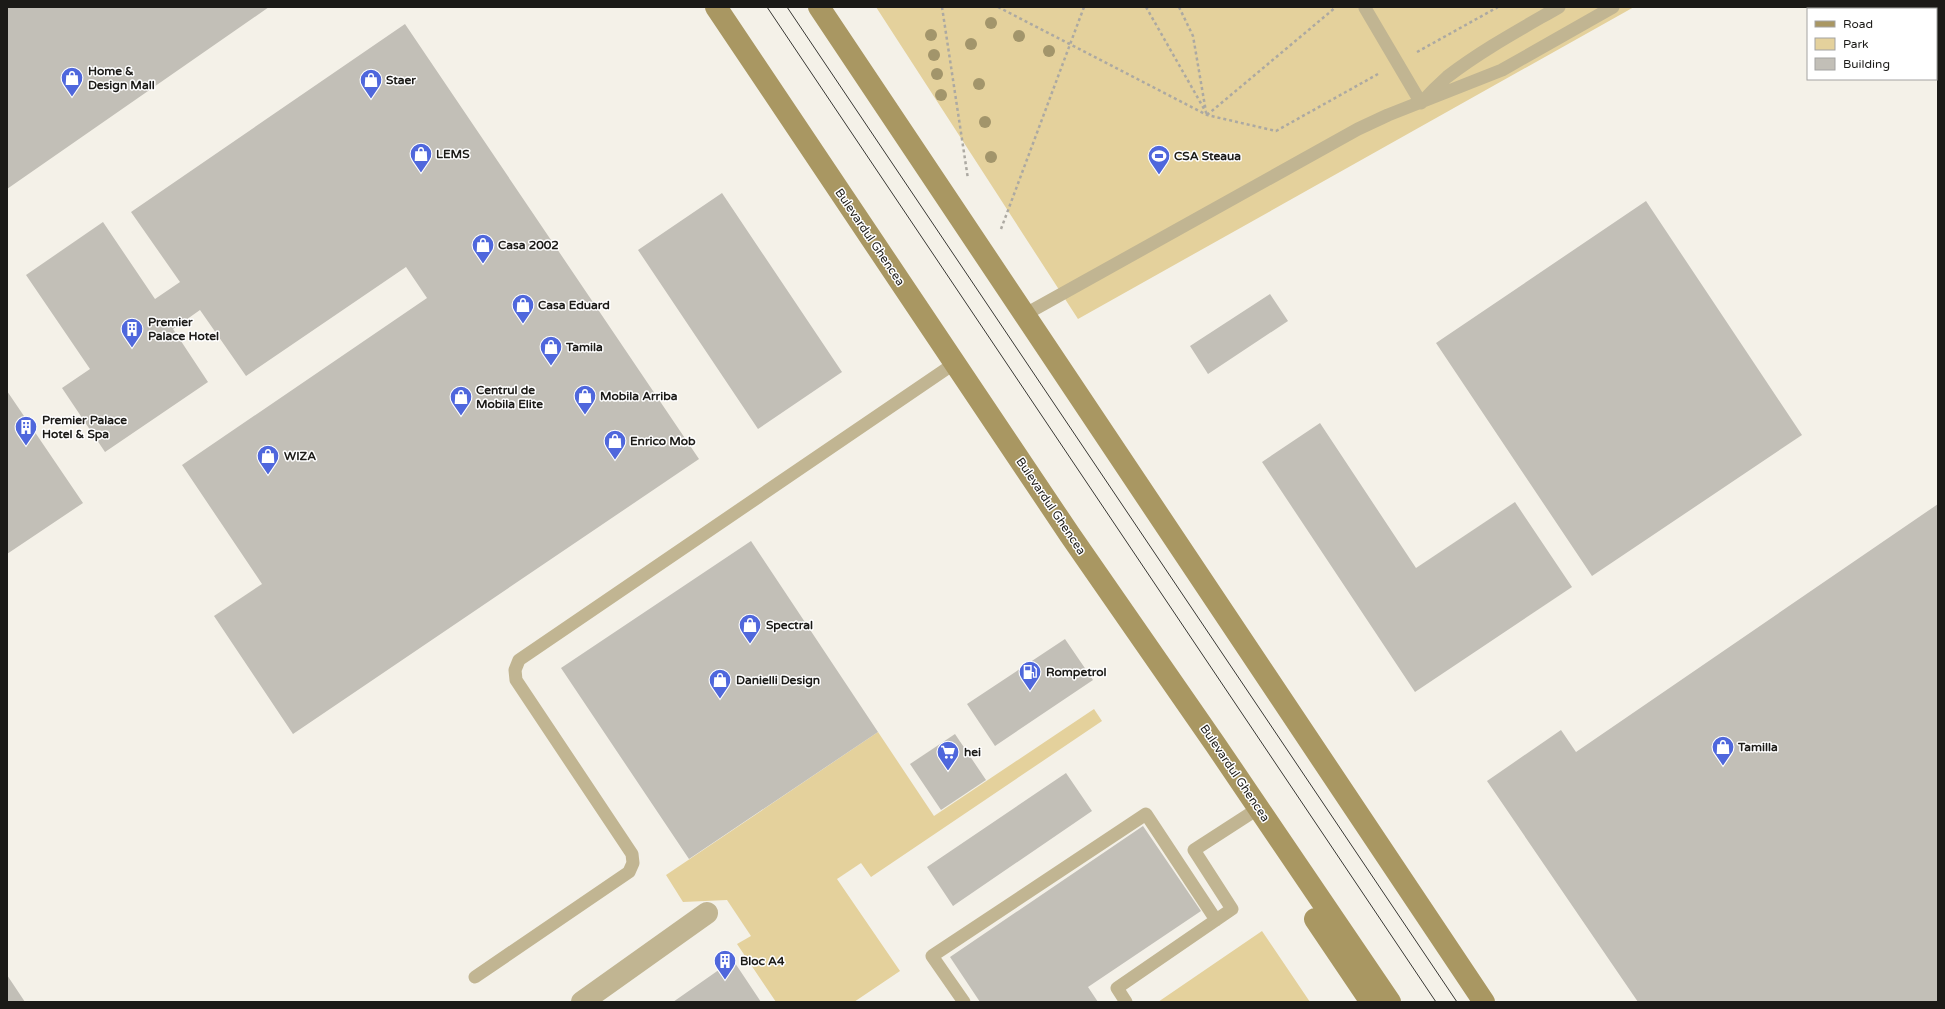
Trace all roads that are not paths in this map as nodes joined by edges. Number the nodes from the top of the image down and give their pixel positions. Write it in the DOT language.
graph roads {
  1 [pos="716,7"];
  2 [pos="819,7"];
  3 [pos="1559,7"];
  4 [pos="1613,7"];
  5 [pos="1365,8"];
  6 [pos="1421,103"];
  7 [pos="1024,314"];
  8 [pos="955,363"];
  9 [pos="1259,808"];
  10 [pos="707,913"];
  11 [pos="1216,920"];
  12 [pos="475,978"];
  13 [pos="582,1002"];
  14 [pos="964,1002"];
  15 [pos="1126,1002"];
  16 [pos="1371,1002"];
  17 [pos="1390,1002"];
  18 [pos="1484,1002"];
  1 -- 8 [label="main road, Bulevardul Ghencea"];
  2 -- 7 [label="main road"];
  3 -- 6 [label="lane"];
  4 -- 6 [label="lane"];
  5 -- 6 [label="lane"];
  6 -- 7 [label="lane"];
  7 -- 18 [label="main road"];
  8 -- 9 [label="main road, Bulevardul Ghencea"];
  8 -- 12 [label="lane"];
  9 -- 11 [label="lane"];
  9 -- 16 [label="main road"];
  9 -- 17 [label="main road, Bulevardul Ghencea"];
  10 -- 13 [label="street"];
  11 -- 14 [label="lane"];
  11 -- 15 [label="lane"];
}
